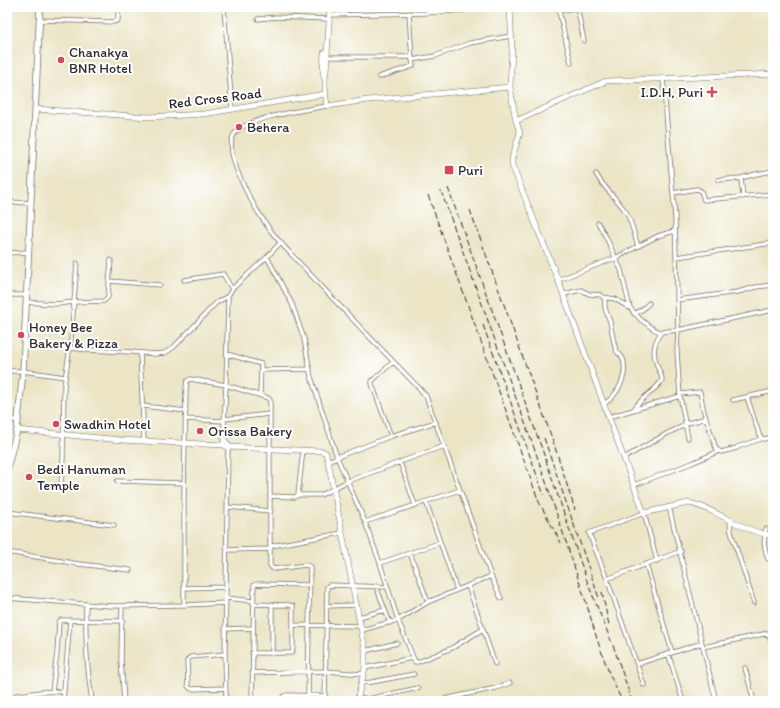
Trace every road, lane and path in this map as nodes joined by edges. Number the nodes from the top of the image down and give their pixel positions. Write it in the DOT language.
graph roads {
  1 [pos="40,7"];
  2 [pos="118,7"];
  3 [pos="224,7"];
  4 [pos="327,7"];
  5 [pos="330,7"];
  6 [pos="501,7"];
  7 [pos="510,7"];
  8 [pos="578,7"];
  9 [pos="558,9"];
  10 [pos="409,13"];
  11 [pos="328,17"];
  12 [pos="258,19"];
  13 [pos="39,20"];
  14 [pos="511,36"];
  15 [pos="584,42"];
  16 [pos="327,57"];
  17 [pos="412,58"];
  18 [pos="571,63"];
  19 [pos="773,74"];
  20 [pos="379,77"];
  21 [pos="663,78"];
  22 [pos="324,80"];
  23 [pos="510,87"];
  24 [pos="324,94"];
  25 [pos="326,106"];
  26 [pos="232,109"];
  27 [pos="35,110"];
  28 [pos="516,121"];
  29 [pos="773,171"];
  30 [pos="596,174"];
  31 [pos="741,178"];
  32 [pos="718,180"];
  33 [pos="673,193"];
  34 [pos="773,194"];
  35 [pos="743,197"];
  36 [pos="7,202"];
  37 [pos="31,203"];
  38 [pos="598,223"];
  39 [pos="674,231"];
  40 [pos="281,242"];
  41 [pos="773,243"];
  42 [pos="638,246"];
  43 [pos="28,252"];
  44 [pos="7,253"];
  45 [pos="267,257"];
  46 [pos="676,257"];
  47 [pos="615,258"];
  48 [pos="111,260"];
  49 [pos="77,263"];
  50 [pos="184,280"];
  51 [pos="558,280"];
  52 [pos="109,281"];
  53 [pos="160,285"];
  54 [pos="773,285"];
  55 [pos="232,289"];
  56 [pos="564,294"];
  57 [pos="7,295"];
  58 [pos="228,296"];
  59 [pos="604,297"];
  60 [pos="26,299"];
  61 [pos="677,300"];
  62 [pos="75,302"];
  63 [pos="649,303"];
  64 [pos="630,308"];
  65 [pos="773,310"];
  66 [pos="634,314"];
  67 [pos="678,330"];
  68 [pos="661,332"];
  69 [pos="70,348"];
  70 [pos="140,353"];
  71 [pos="227,354"];
  72 [pos="393,362"];
  73 [pos="310,369"];
  74 [pos="262,370"];
  75 [pos="7,371"];
  76 [pos="23,371"];
  77 [pos="65,377"];
  78 [pos="226,385"];
  79 [pos="773,390"];
  80 [pos="260,395"];
  81 [pos="680,395"];
  82 [pos="747,397"];
  83 [pos="733,400"];
  84 [pos="604,404"];
  85 [pos="143,406"];
  86 [pos="634,409"];
  87 [pos="186,411"];
  88 [pos="270,414"];
  89 [pos="609,417"];
  90 [pos="706,418"];
  91 [pos="186,419"];
  92 [pos="7,420"];
  93 [pos="18,420"];
  94 [pos="224,420"];
  95 [pos="436,422"];
  96 [pos="685,425"];
  97 [pos="17,430"];
  98 [pos="64,435"];
  99 [pos="223,436"];
  100 [pos="391,436"];
  101 [pos="773,437"];
  102 [pos="688,438"];
  103 [pos="761,439"];
  104 [pos="144,441"];
  105 [pos="185,443"];
  106 [pos="227,446"];
  107 [pos="444,446"];
  108 [pos="270,448"];
  109 [pos="303,450"];
  110 [pos="718,450"];
  111 [pos="337,457"];
  112 [pos="624,458"];
  113 [pos="328,461"];
  114 [pos="400,462"];
  115 [pos="7,469"];
  116 [pos="117,481"];
  117 [pos="348,481"];
  118 [pos="184,483"];
  119 [pos="61,484"];
  120 [pos="634,485"];
  121 [pos="334,489"];
  122 [pos="460,490"];
  123 [pos="298,495"];
  124 [pos="271,496"];
  125 [pos="426,502"];
  126 [pos="415,505"];
  127 [pos="227,507"];
  128 [pos="669,507"];
  129 [pos="271,511"];
  130 [pos="7,512"];
  131 [pos="644,512"];
  132 [pos="730,521"];
  133 [pos="365,522"];
  134 [pos="114,525"];
  135 [pos="342,532"];
  136 [pos="765,532"];
  137 [pos="773,536"];
  138 [pos="439,543"];
  139 [pos="271,548"];
  140 [pos="226,550"];
  141 [pos="680,551"];
  142 [pos="7,552"];
  143 [pos="410,553"];
  144 [pos="768,559"];
  145 [pos="657,561"];
  146 [pos="380,563"];
  147 [pos="646,564"];
  148 [pos="130,570"];
  149 [pos="491,576"];
  150 [pos="607,579"];
  151 [pos="309,585"];
  152 [pos="226,586"];
  153 [pos="353,586"];
  154 [pos="376,586"];
  155 [pos="468,586"];
  156 [pos="388,587"];
  157 [pos="184,588"];
  158 [pos="457,590"];
  159 [pos="7,598"];
  160 [pos="226,598"];
  161 [pos="501,598"];
  162 [pos="253,602"];
  163 [pos="428,602"];
  164 [pos="226,603"];
  165 [pos="754,603"];
  166 [pos="86,604"];
  167 [pos="272,604"];
  168 [pos="184,605"];
  169 [pos="357,605"];
  170 [pos="122,606"];
  171 [pos="326,606"];
  172 [pos="385,610"];
  173 [pos="359,617"];
  174 [pos="70,620"];
  175 [pos="86,620"];
  176 [pos="398,620"];
  177 [pos="123,621"];
  178 [pos="390,623"];
  179 [pos="293,625"];
  180 [pos="309,625"];
  181 [pos="325,626"];
  182 [pos="252,628"];
  183 [pos="361,628"];
  184 [pos="225,629"];
  185 [pos="483,629"];
  186 [pos="773,632"];
  187 [pos="768,633"];
  188 [pos="397,643"];
  189 [pos="702,645"];
  190 [pos="773,646"];
  191 [pos="365,651"];
  192 [pos="252,653"];
  193 [pos="272,653"];
  194 [pos="670,653"];
  195 [pos="225,654"];
  196 [pos="412,658"];
  197 [pos="495,664"];
  198 [pos="637,664"];
  199 [pos="364,668"];
  200 [pos="745,668"];
  201 [pos="325,671"];
  202 [pos="308,672"];
  203 [pos="252,673"];
  204 [pos="363,674"];
  205 [pos="414,674"];
  206 [pos="361,683"];
  207 [pos="510,683"];
  208 [pos="644,685"];
  209 [pos="226,688"];
  210 [pos="418,688"];
  211 [pos="52,691"];
  212 [pos="64,692"];
  213 [pos="308,694"];
  214 [pos="7,695"];
  215 [pos="325,696"];
  216 [pos="357,700"];
  217 [pos="63,701"];
  218 [pos="92,701"];
  219 [pos="124,701"];
  220 [pos="228,701"];
  221 [pos="251,701"];
  222 [pos="275,701"];
  223 [pos="279,701"];
  224 [pos="325,701"];
  225 [pos="435,701"];
  226 [pos="683,701"];
  227 [pos="716,701"];
  228 [pos="754,701"];
  1 -- 13 [label="highway"];
  2 -- 13 [label="street"];
  3 -- 26 [label="street"];
  4 -- 11 [label="main road"];
  5 -- 11 [label="main road"];
  6 -- 10 [label="street"];
  7 -- 14 [label="main road"];
  8 -- 9 [label="street"];
  8 -- 15 [label="street"];
  9 -- 18 [label="street"];
  10 -- 11 [label="street"];
  10 -- 17 [label="street"];
  11 -- 12 [label="street"];
  11 -- 16 [label="main road"];
  11 -- 22 [label="main road"];
  13 -- 27 [label="highway"];
  14 -- 17 [label="street"];
  14 -- 23 [label="main road"];
  16 -- 17 [label="street"];
  16 -- 22 [label="main road"];
  17 -- 20 [label="street"];
  19 -- 21 [label="main road"];
  21 -- 28 [label="main road"];
  21 -- 33 [label="street"];
  22 -- 24 [label="main road"];
  23 -- 25 [label="main road"];
  23 -- 28 [label="main road"];
  24 -- 25 [label="main road"];
  24 -- 26 [label="main road, Red Cross Road"];
  25 -- 40 [label="street"];
  26 -- 27 [label="main road, Red Cross Road"];
  27 -- 37 [label="highway"];
  28 -- 51 [label="main road"];
  29 -- 31 [label="street"];
  30 -- 42 [label="street"];
  31 -- 32 [label="street"];
  31 -- 35 [label="street"];
  33 -- 35 [label="street"];
  33 -- 39 [label="street"];
  34 -- 35 [label="street"];
  36 -- 37 [label="street"];
  37 -- 43 [label="highway"];
  38 -- 47 [label="street"];
  39 -- 42 [label="street"];
  39 -- 46 [label="street"];
  40 -- 45 [label="street"];
  40 -- 72 [label="street"];
  41 -- 46 [label="street"];
  42 -- 47 [label="street"];
  43 -- 44 [label="street"];
  43 -- 60 [label="highway"];
  45 -- 55 [label="street"];
  45 -- 73 [label="street"];
  46 -- 61 [label="street"];
  47 -- 51 [label="street"];
  47 -- 64 [label="street"];
  48 -- 52 [label="street"];
  49 -- 62 [label="street"];
  50 -- 55 [label="street"];
  51 -- 56 [label="main road"];
  52 -- 53 [label="street"];
  52 -- 62 [label="street"];
  54 -- 61 [label="street"];
  55 -- 58 [label="street"];
  56 -- 59 [label="street"];
  56 -- 84 [label="main road"];
  57 -- 60 [label="street"];
  58 -- 70 [label="street"];
  58 -- 71 [label="street"];
  59 -- 64 [label="street"];
  59 -- 84 [label="street"];
  60 -- 62 [label="street"];
  60 -- 76 [label="highway"];
  61 -- 67 [label="street"];
  62 -- 69 [label="street"];
  63 -- 66 [label="street"];
  64 -- 66 [label="street"];
  65 -- 67 [label="street"];
  66 -- 68 [label="street"];
  67 -- 68 [label="street"];
  67 -- 81 [label="street"];
  68 -- 86 [label="street"];
  69 -- 70 [label="street"];
  69 -- 77 [label="street"];
  70 -- 85 [label="street"];
  71 -- 74 [label="street"];
  71 -- 78 [label="street"];
  72 -- 95 [label="street"];
  72 -- 100 [label="street"];
  73 -- 74 [label="street"];
  73 -- 111 [label="street"];
  74 -- 80 [label="street"];
  75 -- 76 [label="street"];
  76 -- 77 [label="street"];
  76 -- 93 [label="highway"];
  77 -- 98 [label="street"];
  78 -- 80 [label="street"];
  78 -- 87 [label="street"];
  78 -- 94 [label="street"];
  79 -- 82 [label="street"];
  80 -- 88 [label="street"];
  81 -- 86 [label="street"];
  81 -- 90 [label="street"];
  81 -- 96 [label="street"];
  82 -- 83 [label="street"];
  82 -- 103 [label="street"];
  84 -- 89 [label="main road"];
  85 -- 87 [label="street"];
  85 -- 104 [label="street"];
  86 -- 89 [label="street"];
  87 -- 91 [label="street"];
  88 -- 94 [label="street"];
  88 -- 108 [label="street"];
  89 -- 112 [label="main road"];
  90 -- 96 [label="street"];
  90 -- 110 [label="street"];
  91 -- 94 [label="street"];
  91 -- 105 [label="street"];
  92 -- 93 [label="street"];
  93 -- 97 [label="highway"];
  94 -- 99 [label="street"];
  95 -- 100 [label="street"];
  95 -- 107 [label="street"];
  96 -- 102 [label="street"];
  96 -- 112 [label="street"];
  97 -- 98 [label="main road"];
  97 -- 115 [label="highway"];
  98 -- 104 [label="main road"];
  98 -- 119 [label="street"];
  99 -- 106 [label="street"];
  99 -- 106 [label="street"];
  100 -- 111 [label="street"];
  101 -- 103 [label="street"];
  103 -- 110 [label="street"];
  104 -- 105 [label="main road"];
  105 -- 106 [label="main road"];
  105 -- 118 [label="street"];
  106 -- 108 [label="main road"];
  106 -- 127 [label="street"];
  107 -- 114 [label="street"];
  107 -- 122 [label="street"];
  108 -- 109 [label="main road"];
  108 -- 124 [label="street"];
  109 -- 113 [label="main road"];
  109 -- 123 [label="street"];
  110 -- 120 [label="street"];
  111 -- 113 [label="street"];
  111 -- 117 [label="street"];
  112 -- 120 [label="main road"];
  113 -- 121 [label="main road"];
  114 -- 117 [label="street"];
  114 -- 126 [label="street"];
  116 -- 118 [label="street"];
  117 -- 121 [label="street"];
  117 -- 133 [label="street"];
  118 -- 157 [label="street"];
  120 -- 131 [label="main road"];
  121 -- 123 [label="street"];
  121 -- 135 [label="main road"];
  122 -- 125 [label="street"];
  122 -- 149 [label="street"];
  123 -- 124 [label="street"];
  124 -- 129 [label="street"];
  125 -- 126 [label="street"];
  125 -- 138 [label="street"];
  126 -- 133 [label="street"];
  127 -- 129 [label="street"];
  127 -- 140 [label="street"];
  128 -- 131 [label="main road"];
  128 -- 132 [label="main road"];
  128 -- 141 [label="street"];
  129 -- 139 [label="street"];
  130 -- 134 [label="street"];
  131 -- 145 [label="street"];
  131 -- 150 [label="street"];
  132 -- 136 [label="main road"];
  132 -- 165 [label="street"];
  133 -- 146 [label="street"];
  135 -- 139 [label="street"];
  135 -- 153 [label="main road"];
  136 -- 137 [label="main road"];
  136 -- 144 [label="street"];
  138 -- 143 [label="street"];
  138 -- 158 [label="street"];
  139 -- 140 [label="street"];
  139 -- 151 [label="street"];
  140 -- 152 [label="street"];
  141 -- 145 [label="street"];
  141 -- 189 [label="street"];
  142 -- 148 [label="street"];
  143 -- 146 [label="street"];
  143 -- 163 [label="street"];
  145 -- 147 [label="street"];
  146 -- 156 [label="street"];
  147 -- 150 [label="street"];
  147 -- 194 [label="street"];
  149 -- 155 [label="street"];
  149 -- 161 [label="street"];
  150 -- 198 [label="street"];
  151 -- 162 [label="street"];
  151 -- 180 [label="street"];
  152 -- 157 [label="street"];
  152 -- 160 [label="street"];
  153 -- 154 [label="street"];
  153 -- 169 [label="main road"];
  153 -- 171 [label="street"];
  154 -- 156 [label="street"];
  154 -- 172 [label="street"];
  155 -- 158 [label="street"];
  155 -- 185 [label="street"];
  156 -- 176 [label="street"];
  157 -- 168 [label="street"];
  158 -- 163 [label="street"];
  159 -- 166 [label="street"];
  160 -- 162 [label="street"];
  160 -- 164 [label="street"];
  162 -- 167 [label="street"];
  162 -- 182 [label="street"];
  163 -- 176 [label="street"];
  164 -- 168 [label="street"];
  164 -- 184 [label="street"];
  166 -- 170 [label="street"];
  166 -- 175 [label="street"];
  167 -- 179 [label="street"];
  167 -- 193 [label="street"];
  168 -- 170 [label="street"];
  169 -- 171 [label="street"];
  169 -- 173 [label="main road"];
  170 -- 177 [label="street"];
  171 -- 181 [label="street"];
  172 -- 173 [label="street"];
  172 -- 178 [label="street"];
  173 -- 183 [label="main road"];
  174 -- 175 [label="street"];
  174 -- 211 [label="street"];
  174 -- 212 [label="street"];
  175 -- 177 [label="street"];
  175 -- 218 [label="street"];
  176 -- 178 [label="street"];
  176 -- 196 [label="street"];
  177 -- 219 [label="street"];
  178 -- 183 [label="street"];
  179 -- 180 [label="street"];
  179 -- 193 [label="street"];
  180 -- 181 [label="street"];
  180 -- 202 [label="street"];
  181 -- 183 [label="street"];
  181 -- 201 [label="street"];
  182 -- 184 [label="street"];
  182 -- 192 [label="street"];
  183 -- 191 [label="main road"];
  184 -- 195 [label="street"];
  185 -- 196 [label="street"];
  185 -- 197 [label="street"];
  186 -- 187 [label="street"];
  187 -- 189 [label="street"];
  187 -- 190 [label="street"];
  188 -- 191 [label="street"];
  189 -- 194 [label="street"];
  189 -- 227 [label="street"];
  191 -- 199 [label="main road"];
  192 -- 193 [label="street"];
  192 -- 203 [label="street"];
  194 -- 198 [label="street"];
  194 -- 226 [label="street"];
  195 -- 209 [label="street"];
  195 -- 209 [label="street"];
  196 -- 199 [label="street"];
  198 -- 208 [label="street"];
  199 -- 204 [label="main road"];
  200 -- 228 [label="street"];
  201 -- 202 [label="street"];
  201 -- 204 [label="street"];
  201 -- 215 [label="street"];
  202 -- 203 [label="street"];
  202 -- 213 [label="street"];
  203 -- 221 [label="street"];
  204 -- 206 [label="main road"];
  205 -- 206 [label="street"];
  206 -- 216 [label="main road"];
  207 -- 225 [label="street"];
  209 -- 220 [label="street"];
  210 -- 216 [label="street"];
  211 -- 212 [label="street"];
  211 -- 214 [label="street"];
  212 -- 217 [label="street"];
  213 -- 215 [label="street"];
  213 -- 223 [label="street"];
  215 -- 224 [label="street"];
  221 -- 222 [label="street"];
}
